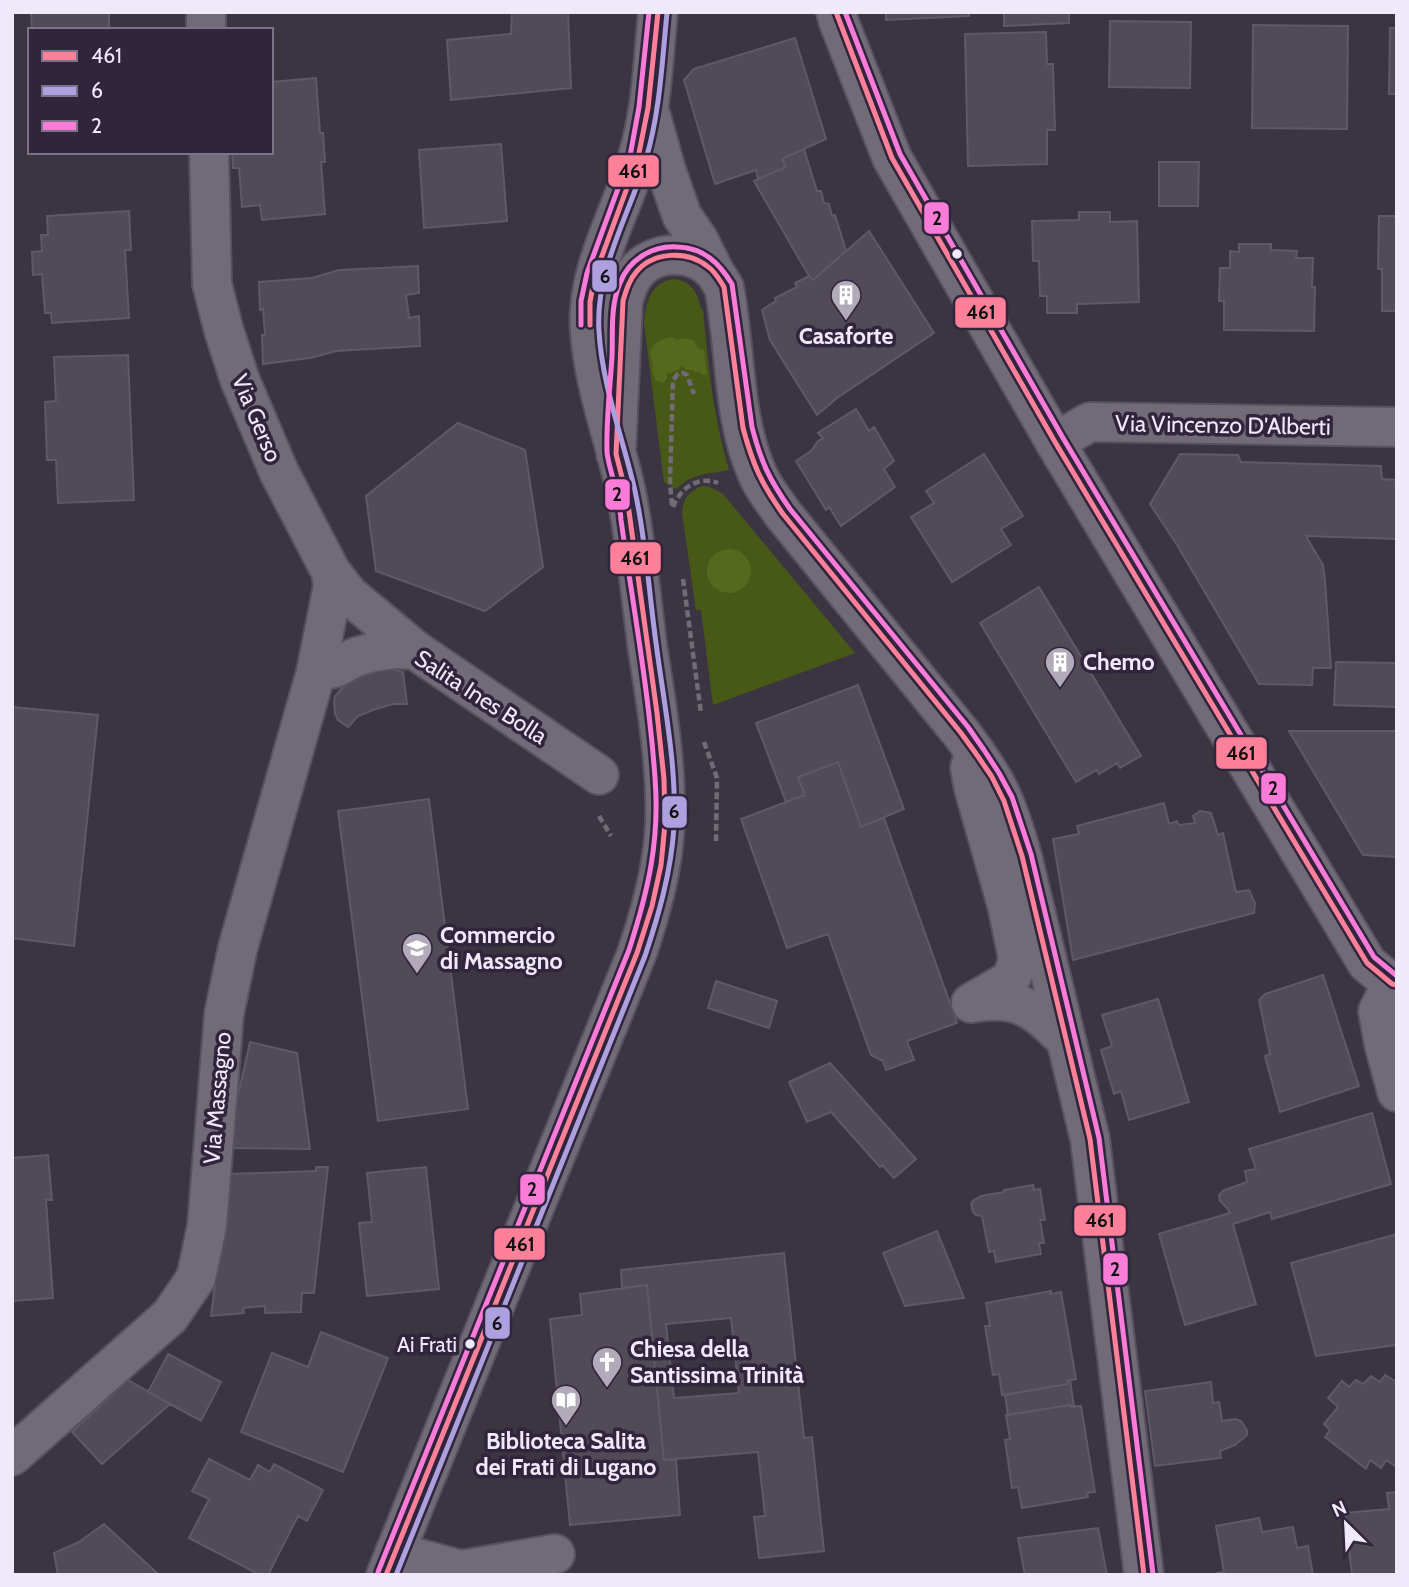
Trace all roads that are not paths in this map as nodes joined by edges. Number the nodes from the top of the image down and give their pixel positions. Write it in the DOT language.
graph roads {
  1 [pos="658,12"];
  2 [pos="836,12"];
  3 [pos="648,108"];
  4 [pos="209,154"];
  5 [pos="715,272"];
  6 [pos="1397,427"];
  7 [pos="1055,442"];
  8 [pos="616,454"];
  9 [pos="331,572"];
  10 [pos="415,650"];
  11 [pos="316,672"];
  12 [pos="975,752"];
  13 [pos="598,775"];
  14 [pos="1385,977"];
  15 [pos="1066,1040"];
  16 [pos="1397,1092"];
  17 [pos="12,1456"];
  18 [pos="555,1554"];
  19 [pos="390,1563"];
  20 [pos="1144,1575"];
  1 -- 3 [label="main road"];
  2 -- 7 [label="main road"];
  3 -- 5 [label="main road"];
  3 -- 8 [label="main road"];
  4 -- 9 [label="street, Via Gerso"];
  5 -- 8 [label="main road"];
  5 -- 12 [label="main road"];
  6 -- 7 [label="street, Via Vincenzo D'Alberti"];
  7 -- 14 [label="main road"];
  8 -- 19 [label="main road"];
  9 -- 10 [label="street, Via Gerso"];
  9 -- 11 [label="street"];
  10 -- 11 [label="street, Salita Ines Bolla"];
  10 -- 13 [label="street, Salita Ines Bolla"];
  11 -- 17 [label="street, Via Massagno"];
  12 -- 15 [label="main road"];
  12 -- 15 [label="street"];
  14 -- 16 [label="street"];
  15 -- 20 [label="main road"];
  18 -- 19 [label="street"];
}
